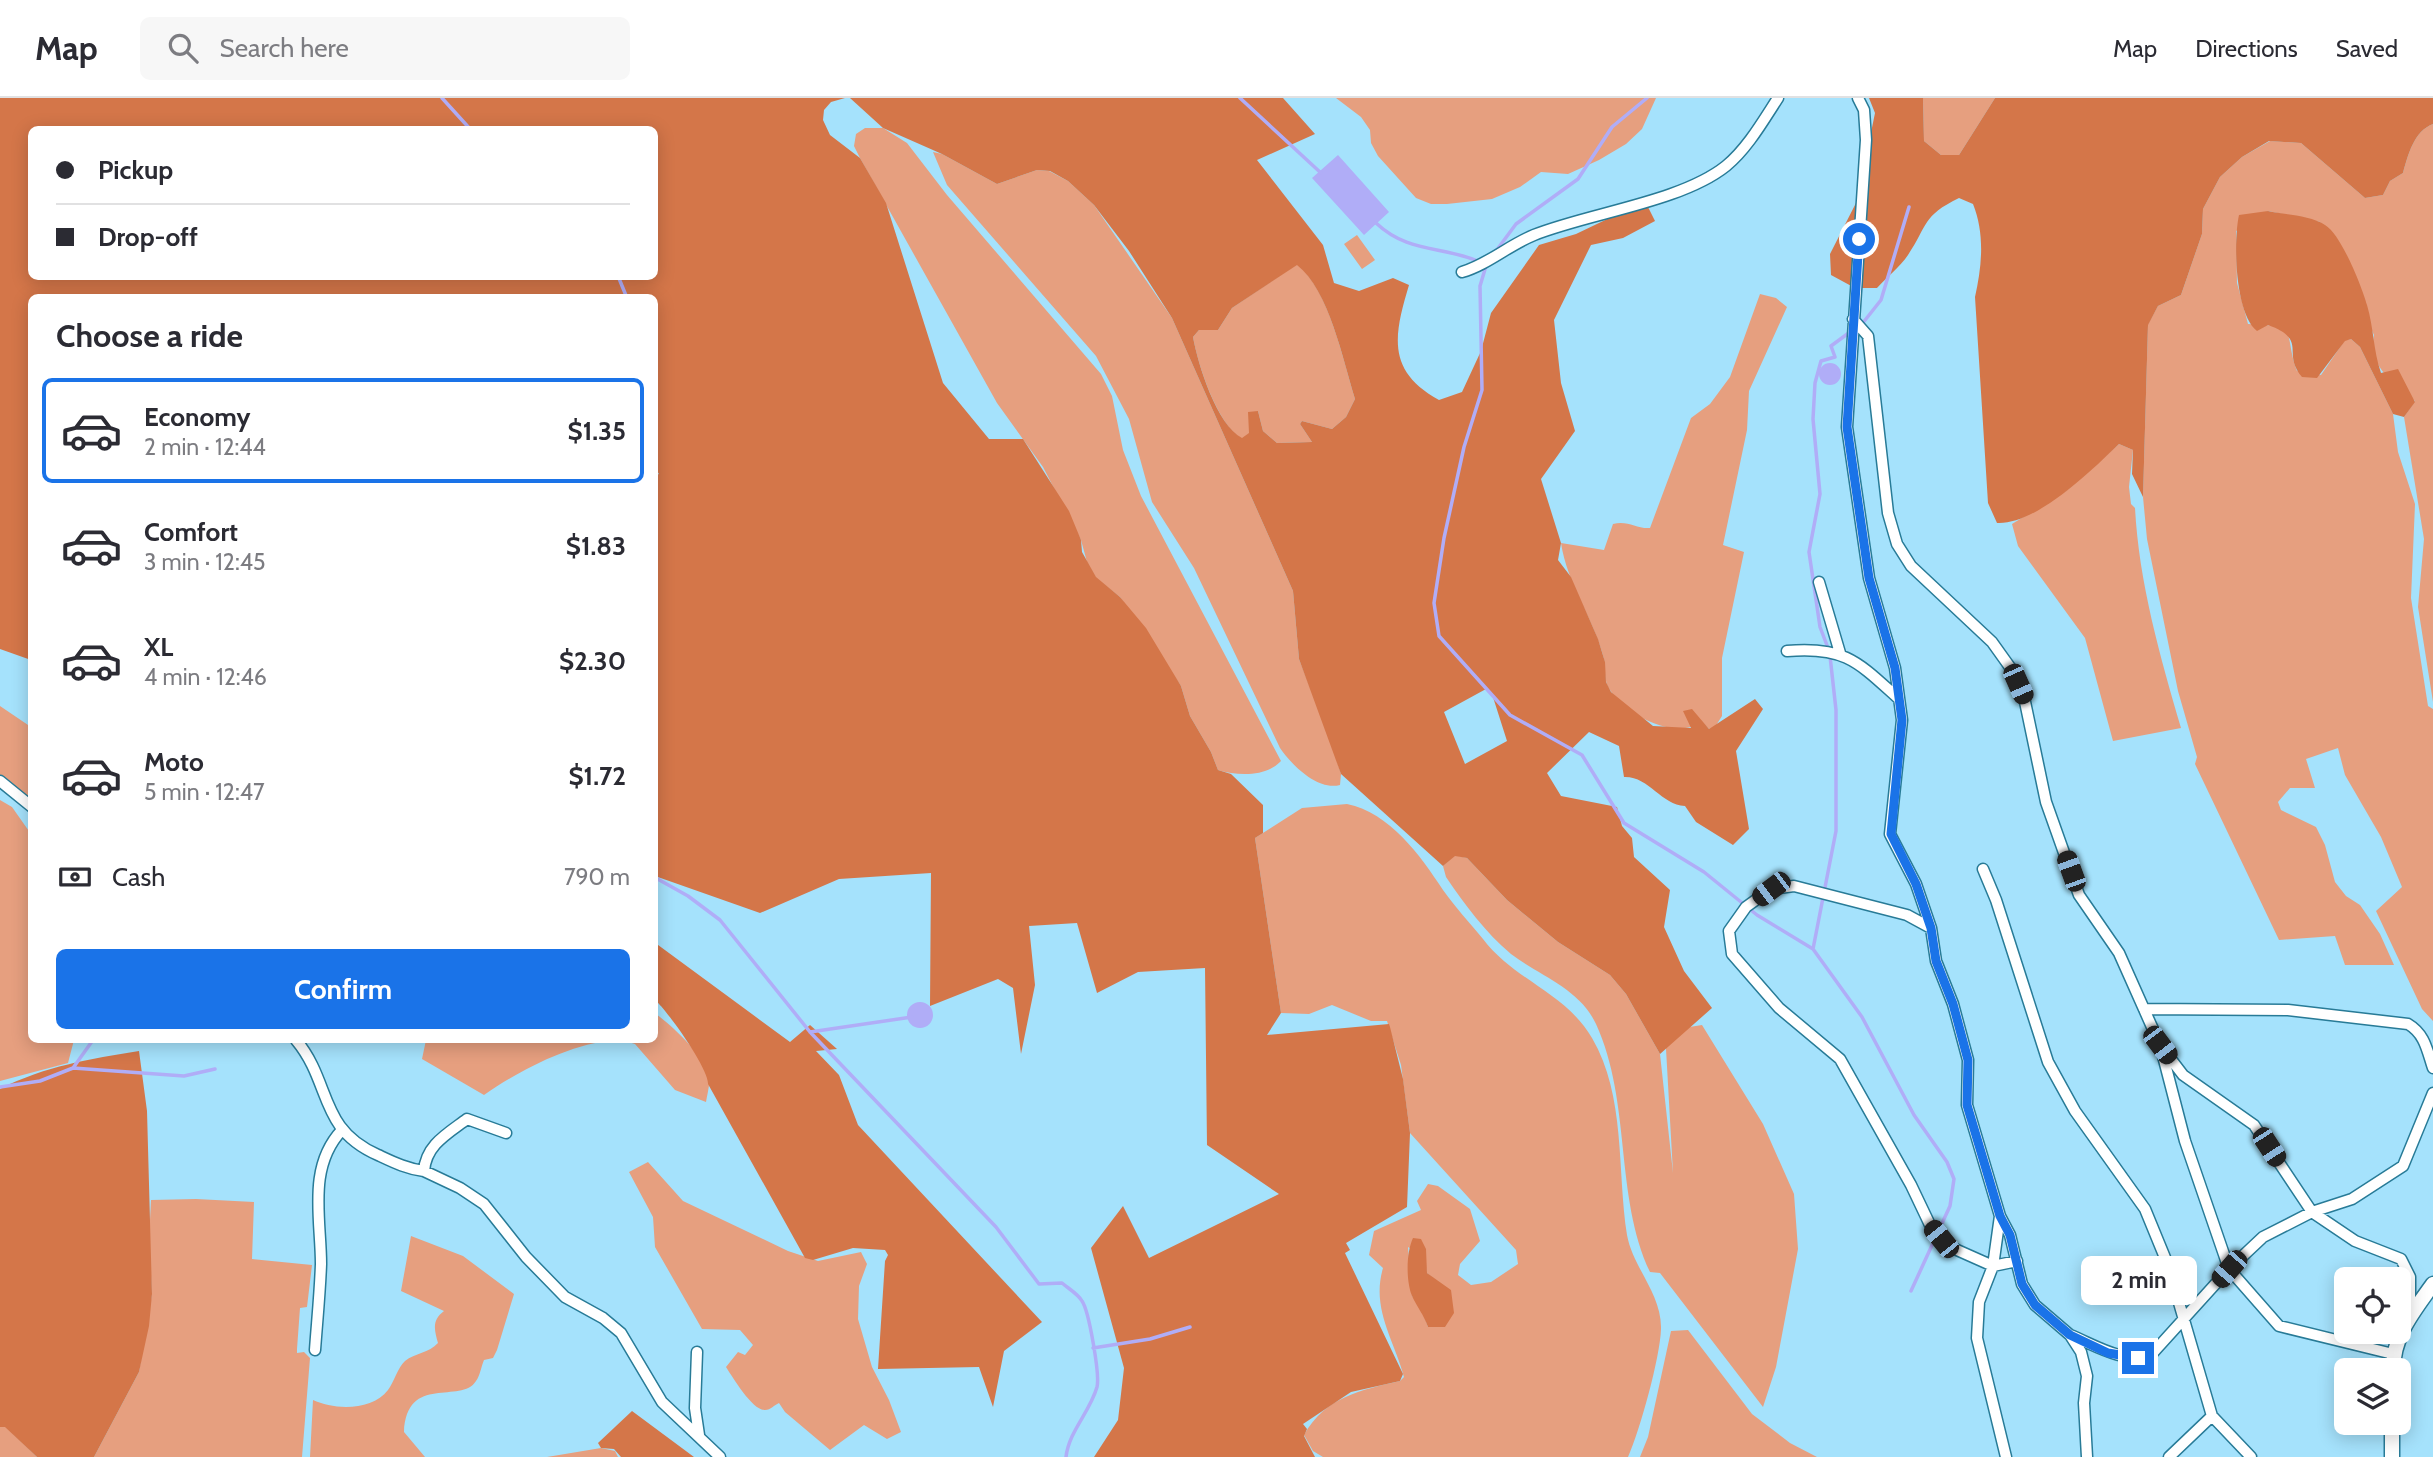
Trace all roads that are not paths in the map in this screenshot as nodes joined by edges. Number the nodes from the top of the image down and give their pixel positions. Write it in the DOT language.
graph roads {
  1 [pos="1778,98"];
  2 [pos="1858,98"];
  3 [pos="1462,272"];
  4 [pos="1853,320"];
  5 [pos="1819,582"];
  6 [pos="1787,651"];
  7 [pos="1840,653"];
  8 [pos="1899,699"];
  9 [pos="0,781"];
  10 [pos="28,804"];
  11 [pos="1983,869"];
  12 [pos="1931,928"];
  13 [pos="2144,1009"];
  14 [pos="298,1043"];
  15 [pos="2160,1045"];
  16 [pos="2433,1068"];
  17 [pos="2433,1093"];
  18 [pos="342,1130"];
  19 [pos="506,1133"];
  20 [pos="424,1171"];
  21 [pos="2312,1213"];
  22 [pos="2000,1216"];
  23 [pos="2017,1261"];
  24 [pos="1993,1266"];
  25 [pos="2406,1267"];
  26 [pos="2229,1269"];
  27 [pos="2433,1284"];
  28 [pos="2411,1316"];
  29 [pos="2184,1320"];
  30 [pos="2070,1335"];
  31 [pos="2396,1344"];
  32 [pos="314,1350"];
  33 [pos="697,1352"];
  34 [pos="2393,1354"];
  35 [pos="2393,1358"];
  36 [pos="2212,1416"];
  37 [pos="699,1435"];
  38 [pos="2392,1435"];
  39 [pos="720,1457"];
  40 [pos="2006,1457"];
  41 [pos="2087,1457"];
  42 [pos="2169,1457"];
  43 [pos="2251,1457"];
  44 [pos="2392,1457"];
  1 -- 3 [label="street"];
  2 -- 4 [label="street"];
  4 -- 8 [label="street"];
  4 -- 13 [label="street"];
  5 -- 7 [label="street"];
  6 -- 7 [label="street"];
  7 -- 8 [label="street"];
  8 -- 12 [label="street"];
  9 -- 10 [label="street"];
  11 -- 29 [label="street"];
  12 -- 22 [label="street"];
  12 -- 24 [label="street"];
  13 -- 15 [label="street"];
  13 -- 16 [label="street"];
  14 -- 18 [label="street"];
  15 -- 21 [label="street"];
  15 -- 26 [label="street"];
  17 -- 21 [label="street"];
  18 -- 20 [label="street"];
  18 -- 32 [label="street"];
  19 -- 20 [label="street"];
  20 -- 37 [label="street"];
  21 -- 25 [label="street"];
  21 -- 26 [label="street"];
  22 -- 23 [label="street"];
  22 -- 24 [label="street"];
  23 -- 24 [label="street"];
  23 -- 30 [label="street"];
  24 -- 40 [label="street"];
  26 -- 29 [label="street"];
  26 -- 34 [label="street"];
  27 -- 28 [label="street"];
  29 -- 30 [label="street"];
  29 -- 36 [label="street"];
  30 -- 41 [label="street"];
  31 -- 34 [label="street"];
  33 -- 37 [label="street"];
  34 -- 35 [label="street"];
  36 -- 42 [label="street"];
  36 -- 43 [label="street"];
  37 -- 39 [label="street"];
  38 -- 44 [label="street"];
}
